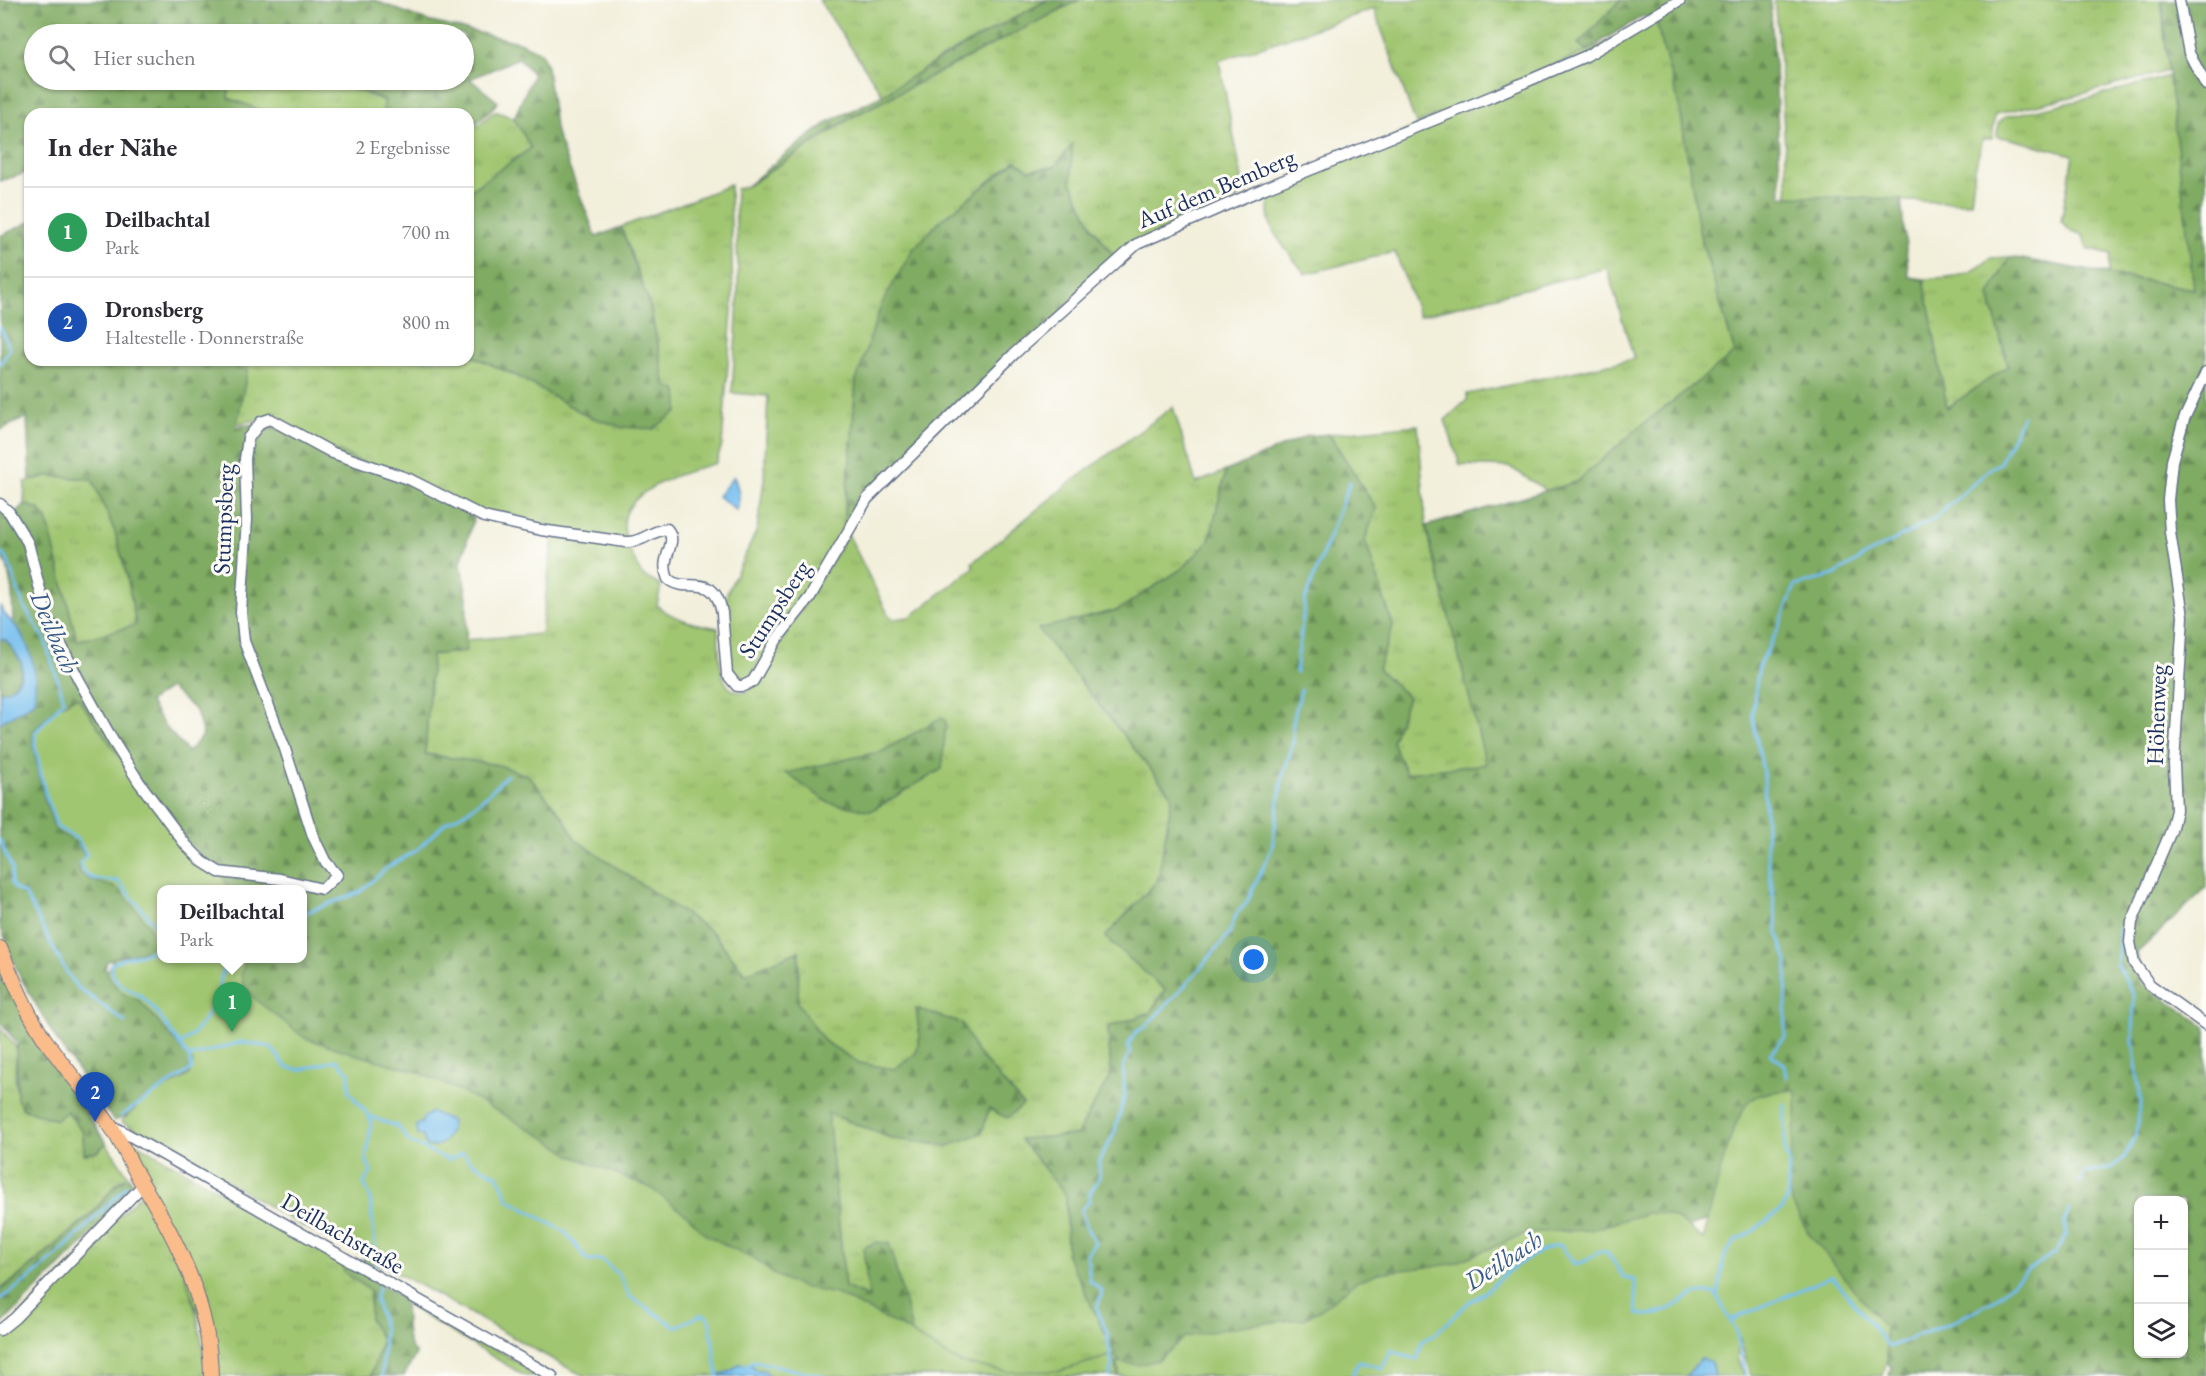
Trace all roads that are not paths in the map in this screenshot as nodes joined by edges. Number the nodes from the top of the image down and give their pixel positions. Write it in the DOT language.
graph roads {
  1 [pos="1680,0"];
  2 [pos="2179,0"];
  3 [pos="2206,85"];
  4 [pos="2206,372"];
  5 [pos="0,504"];
  6 [pos="848,529"];
  7 [pos="305,885"];
  8 [pos="307,885"];
  9 [pos="0,948"];
  10 [pos="2206,1024"];
  11 [pos="114,1133"];
  12 [pos="143,1185"];
  13 [pos="0,1330"];
  14 [pos="211,1376"];
  15 [pos="552,1376"];
  1 -- 6 [label="street, Auf dem Bemberg"];
  2 -- 3 [label="street"];
  4 -- 10 [label="street, Höhenweg"];
  5 -- 7 [label="street, Stumpsberg"];
  6 -- 8 [label="street, Stumpsberg"];
  9 -- 11 [label="main road"];
  11 -- 12 [label="main road"];
  11 -- 15 [label="street, Deilbachstraße"];
  12 -- 13 [label="street"];
  12 -- 14 [label="main road"];
}
